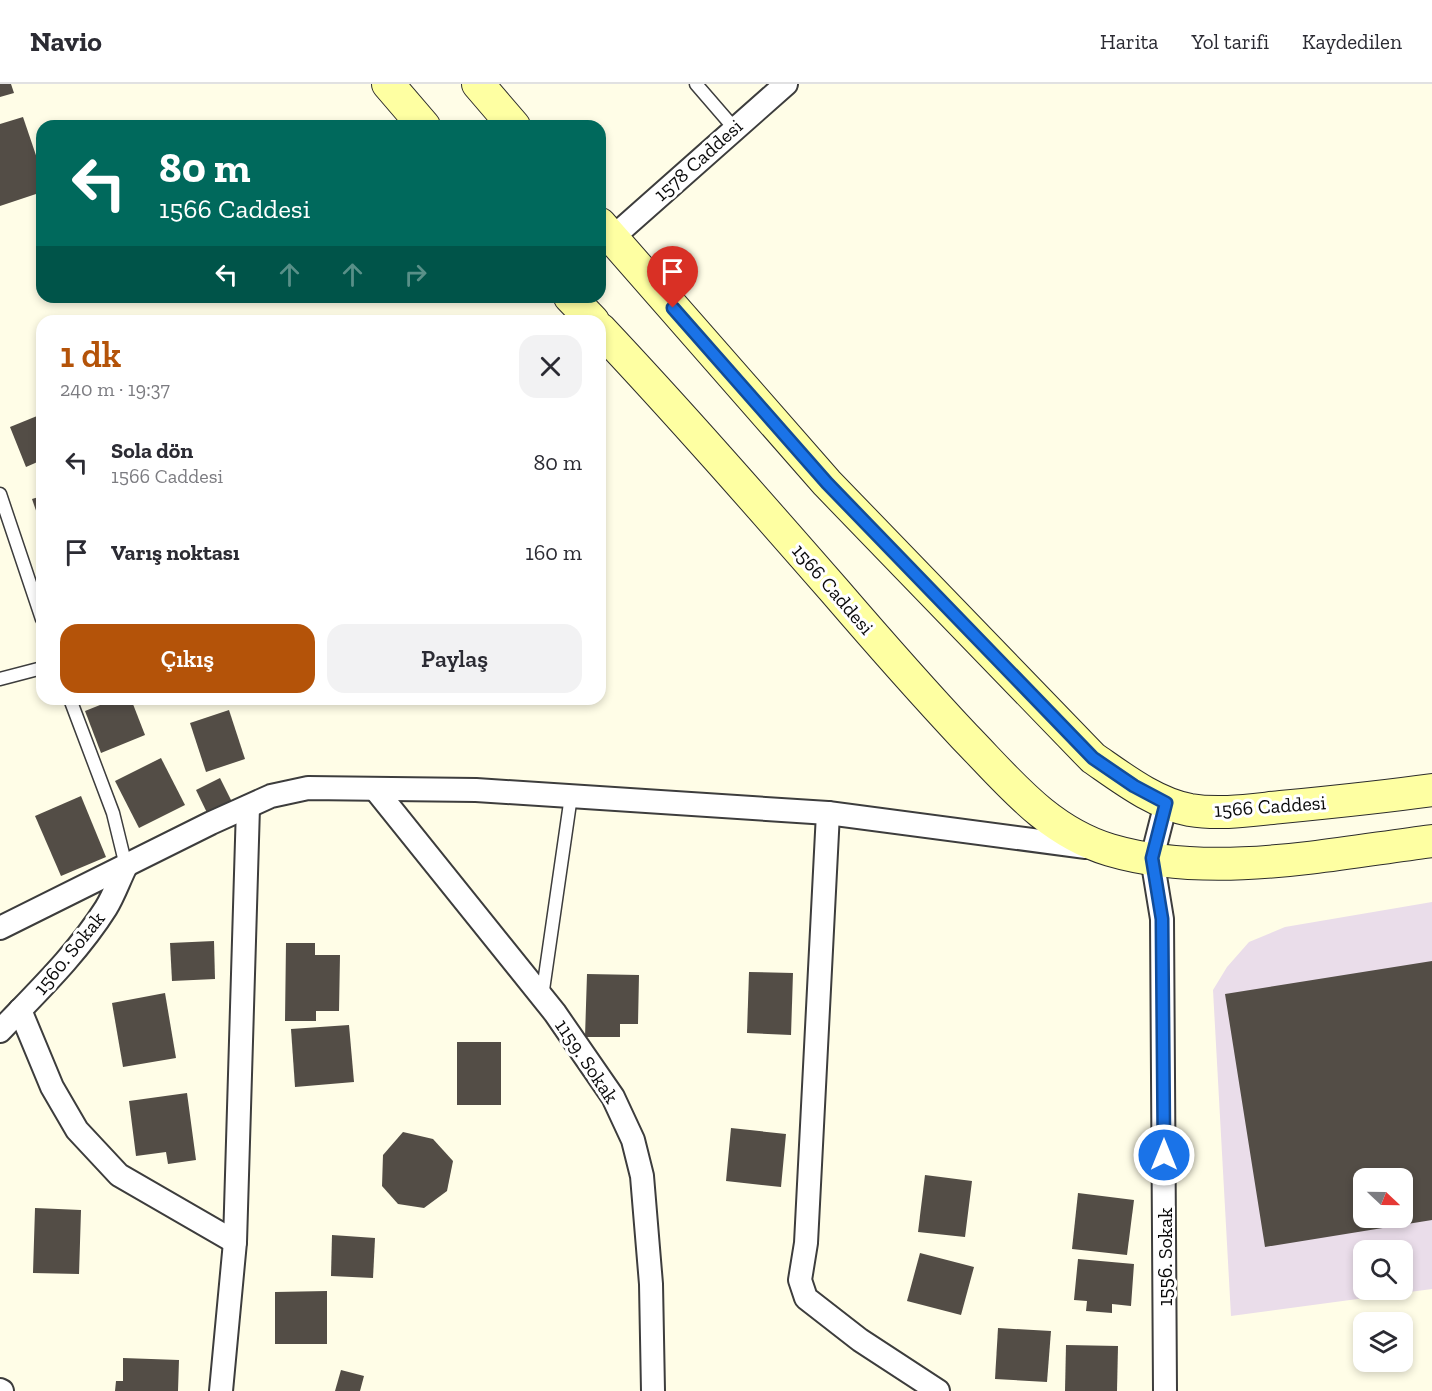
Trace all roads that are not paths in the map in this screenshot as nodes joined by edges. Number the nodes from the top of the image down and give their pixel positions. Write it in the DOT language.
graph roads {
  1 [pos="388,84"];
  2 [pos="478,84"];
  3 [pos="696,84"];
  4 [pos="786,84"];
  5 [pos="419,120"];
  6 [pos="509,120"];
  7 [pos="734,128"];
  8 [pos="606,231"];
  9 [pos="576,303"];
  10 [pos="587,315"];
  11 [pos="606,335"];
  12 [pos="0,495"];
  13 [pos="36,601"];
  14 [pos="36,670"];
  15 [pos="0,679"];
  16 [pos="72,705"];
  17 [pos="375,789"];
  18 [pos="1432,790"];
  19 [pos="571,796"];
  20 [pos="1166,803"];
  21 [pos="248,807"];
  22 [pos="828,813"];
  23 [pos="1432,841"];
  24 [pos="1110,850"];
  25 [pos="1152,858"];
  26 [pos="126,866"];
  27 [pos="0,928"];
  28 [pos="542,997"];
  29 [pos="20,1010"];
  30 [pos="0,1031"];
  31 [pos="235,1242"];
  32 [pos="221,1391"];
  33 [pos="653,1391"];
  34 [pos="938,1391"];
  35 [pos="1165,1391"];
  1 -- 5 [label="street"];
  2 -- 6 [label="street"];
  3 -- 7 [label="lane"];
  4 -- 7 [label="street, 1578 Caddesi"];
  7 -- 8 [label="street, 1578 Caddesi"];
  8 -- 20 [label="street, 1566 Caddesi"];
  9 -- 10 [label="street"];
  11 -- 24 [label="street, 1566 Caddesi"];
  12 -- 13 [label="lane"];
  14 -- 15 [label="lane"];
  16 -- 26 [label="lane"];
  17 -- 19 [label="street"];
  17 -- 21 [label="street"];
  17 -- 28 [label="street, 1159. Sokak"];
  18 -- 20 [label="street, 1566 Caddesi"];
  19 -- 22 [label="street"];
  19 -- 28 [label="lane"];
  20 -- 25 [label="street, 1556. Sokak"];
  21 -- 26 [label="street"];
  21 -- 31 [label="street"];
  22 -- 24 [label="street"];
  22 -- 34 [label="street"];
  23 -- 25 [label="street, 1566 Caddesi"];
  24 -- 25 [label="street, 1566 Caddesi"];
  25 -- 35 [label="street, 1556. Sokak"];
  26 -- 27 [label="street"];
  26 -- 29 [label="street, 1560. Sokak"];
  28 -- 33 [label="street, 1159. Sokak"];
  29 -- 30 [label="street, 1560. Sokak"];
  29 -- 31 [label="street"];
  31 -- 32 [label="street"];
}
